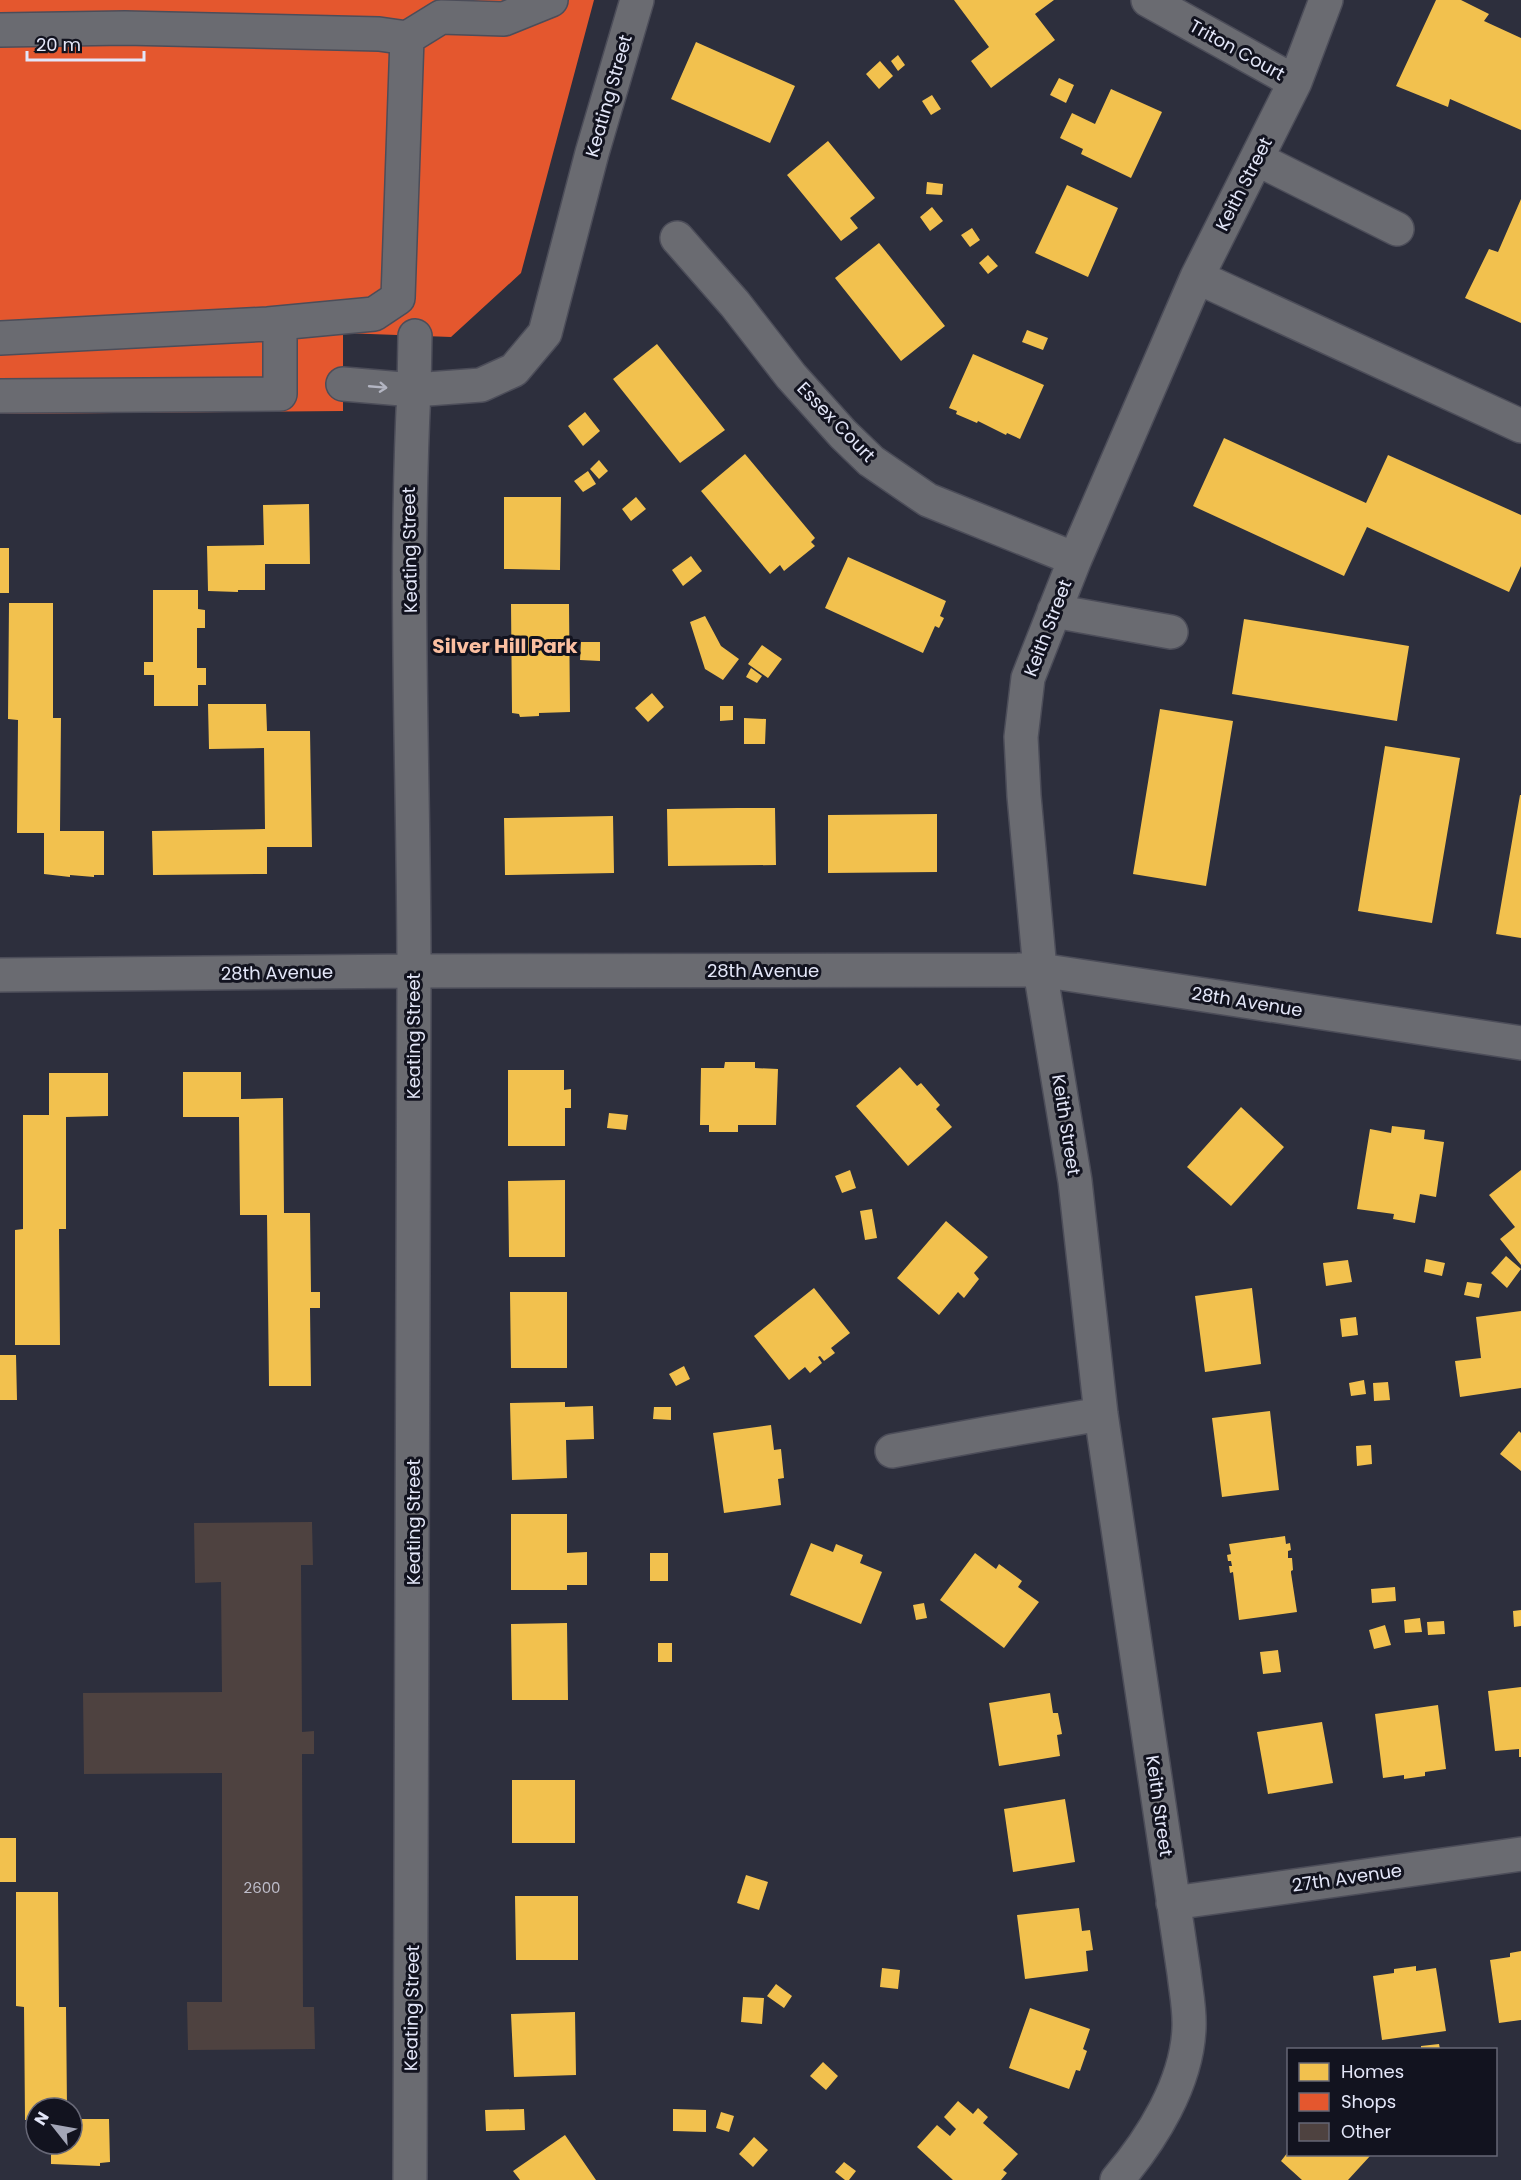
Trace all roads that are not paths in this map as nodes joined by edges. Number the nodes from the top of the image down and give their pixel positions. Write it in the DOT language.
graph roads {
  1 [pos="551,0"];
  2 [pos="637,0"];
  3 [pos="1148,0"];
  4 [pos="1326,0"];
  5 [pos="0,30"];
  6 [pos="407,38"];
  7 [pos="1295,82"];
  8 [pos="1257,159"];
  9 [pos="1397,229"];
  10 [pos="677,238"];
  11 [pos="1197,277"];
  12 [pos="279,323"];
  13 [pos="415,336"];
  14 [pos="0,338"];
  15 [pos="343,384"];
  16 [pos="414,390"];
  17 [pos="0,396"];
  18 [pos="1521,426"];
  19 [pos="1075,559"];
  20 [pos="1054,611"];
  21 [pos="1171,632"];
  22 [pos="1040,970"];
  23 [pos="414,971"];
  24 [pos="0,975"];
  25 [pos="1521,1043"];
  26 [pos="1101,1414"];
  27 [pos="892,1451"];
  28 [pos="1521,1854"];
  29 [pos="1173,1903"];
  30 [pos="1121,2179"];
  31 [pos="410,2180"];
  1 -- 6 [label="street"];
  2 -- 16 [label="street, Keating Street"];
  3 -- 7 [label="street, Triton Court"];
  4 -- 7 [label="street, Keith Street"];
  5 -- 6 [label="street"];
  6 -- 12 [label="street"];
  7 -- 8 [label="street, Keith Street"];
  8 -- 9 [label="street"];
  8 -- 11 [label="street, Keith Street"];
  10 -- 19 [label="street, Essex Court"];
  11 -- 18 [label="street"];
  11 -- 19 [label="street, Keith Street"];
  12 -- 14 [label="street"];
  12 -- 17 [label="street"];
  13 -- 16 [label="street"];
  15 -- 16 [label="street, one-way"];
  16 -- 23 [label="street, Keating Street"];
  19 -- 20 [label="street, Keith Street"];
  20 -- 21 [label="street"];
  20 -- 22 [label="street, Keith Street"];
  22 -- 23 [label="street, 28th Avenue"];
  22 -- 25 [label="street, 28th Avenue"];
  22 -- 26 [label="street, Keith Street"];
  23 -- 24 [label="street, 28th Avenue"];
  23 -- 31 [label="street, Keating Street"];
  26 -- 27 [label="street"];
  26 -- 29 [label="street, Keith Street"];
  28 -- 29 [label="street, 27th Avenue"];
  29 -- 30 [label="street, Keith Street"];
}
